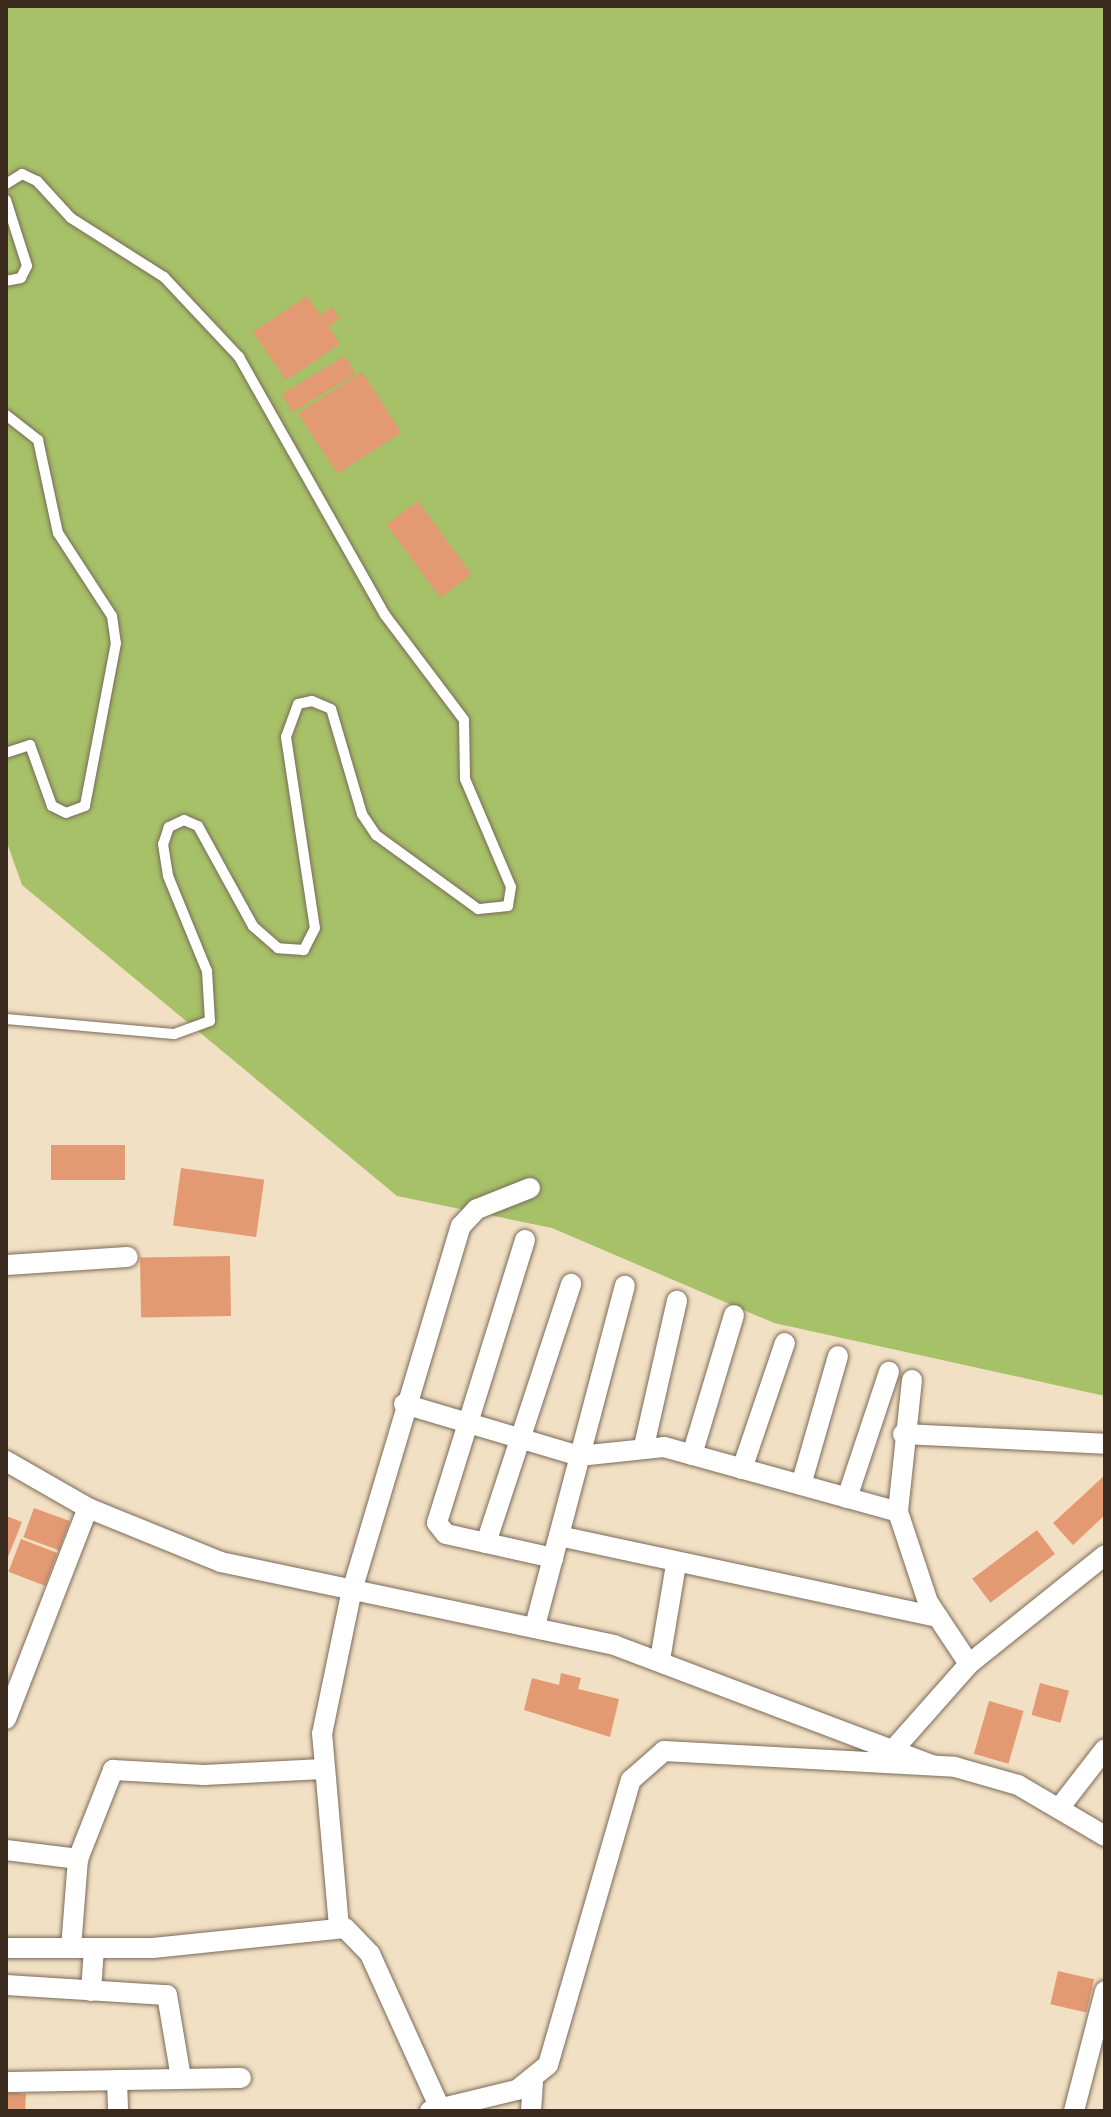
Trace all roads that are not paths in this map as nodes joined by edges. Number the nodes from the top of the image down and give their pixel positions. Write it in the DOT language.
graph roads {
  1 [pos="6,184"];
  2 [pos="6,200"];
  3 [pos="6,281"];
  4 [pos="6,415"];
  5 [pos="6,753"];
  6 [pos="6,1019"];
  7 [pos="530,1188"];
  8 [pos="525,1240"];
  9 [pos="128,1257"];
  10 [pos="6,1265"];
  11 [pos="571,1284"];
  12 [pos="625,1286"];
  13 [pos="677,1301"];
  14 [pos="734,1315"];
  15 [pos="785,1343"];
  16 [pos="838,1356"];
  17 [pos="889,1372"];
  18 [pos="912,1380"];
  19 [pos="404,1404"];
  20 [pos="467,1423"];
  21 [pos="903,1434"];
  22 [pos="521,1439"];
  23 [pos="1105,1444"];
  24 [pos="644,1446"];
  25 [pos="692,1455"];
  26 [pos="579,1456"];
  27 [pos="6,1461"];
  28 [pos="742,1469"];
  29 [pos="801,1485"];
  30 [pos="847,1498"];
  31 [pos="88,1508"];
  32 [pos="898,1512"];
  33 [pos="559,1536"];
  34 [pos="486,1543"];
  35 [pos="1105,1555"];
  36 [pos="553,1558"];
  37 [pos="676,1564"];
  38 [pos="351,1594"];
  39 [pos="938,1617"];
  40 [pos="535,1626"];
  41 [pos="660,1660"];
  42 [pos="969,1664"];
  43 [pos="6,1719"];
  44 [pos="893,1750"];
  45 [pos="1104,1751"];
  46 [pos="932,1765"];
  47 [pos="323,1769"];
  48 [pos="1060,1807"];
  49 [pos="1105,1836"];
  50 [pos="6,1850"];
  51 [pos="78,1859"];
  52 [pos="339,1927"];
  53 [pos="6,1948"];
  54 [pos="71,1948"];
  55 [pos="94,1948"];
  56 [pos="6,1985"];
  57 [pos="91,1991"];
  58 [pos="1105,1991"];
  59 [pos="181,2078"];
  60 [pos="241,2078"];
  61 [pos="117,2080"];
  62 [pos="6,2082"];
  63 [pos="533,2083"];
  64 [pos="435,2109"];
  65 [pos="118,2111"];
  66 [pos="531,2111"];
  67 [pos="1074,2111"];
  1 -- 6 [label="lane"];
  2 -- 3 [label="lane"];
  4 -- 5 [label="lane"];
  7 -- 19 [label="street"];
  8 -- 20 [label="street"];
  9 -- 10 [label="street"];
  11 -- 22 [label="street"];
  12 -- 26 [label="street"];
  13 -- 24 [label="street"];
  14 -- 25 [label="street"];
  15 -- 28 [label="street"];
  16 -- 29 [label="street"];
  17 -- 30 [label="street"];
  18 -- 21 [label="street"];
  19 -- 20 [label="street"];
  19 -- 38 [label="street"];
  20 -- 22 [label="street"];
  20 -- 34 [label="street"];
  21 -- 23 [label="street"];
  21 -- 32 [label="street"];
  22 -- 26 [label="street"];
  22 -- 34 [label="street"];
  24 -- 25 [label="street"];
  24 -- 26 [label="street"];
  25 -- 28 [label="street"];
  26 -- 33 [label="street"];
  27 -- 31 [label="street"];
  28 -- 29 [label="street"];
  29 -- 30 [label="street"];
  30 -- 32 [label="street"];
  31 -- 38 [label="street"];
  31 -- 43 [label="street"];
  32 -- 39 [label="street"];
  33 -- 36 [label="street"];
  33 -- 37 [label="street"];
  34 -- 36 [label="street"];
  35 -- 42 [label="street"];
  36 -- 40 [label="street"];
  37 -- 39 [label="street"];
  37 -- 41 [label="street"];
  38 -- 40 [label="street"];
  38 -- 47 [label="street"];
  39 -- 42 [label="street"];
  40 -- 41 [label="street"];
  41 -- 44 [label="street"];
  42 -- 44 [label="street"];
  44 -- 46 [label="street"];
  45 -- 48 [label="street"];
  46 -- 48 [label="street"];
  46 -- 63 [label="street"];
  47 -- 51 [label="street"];
  47 -- 52 [label="street"];
  48 -- 49 [label="street"];
  50 -- 51 [label="street"];
  51 -- 54 [label="street"];
  52 -- 55 [label="street"];
  52 -- 64 [label="street"];
  53 -- 54 [label="street"];
  54 -- 55 [label="street"];
  55 -- 57 [label="street"];
  56 -- 57 [label="street"];
  57 -- 59 [label="street"];
  58 -- 67 [label="street"];
  59 -- 60 [label="street"];
  59 -- 61 [label="street"];
  61 -- 62 [label="street"];
  61 -- 65 [label="street"];
  63 -- 64 [label="street"];
  63 -- 66 [label="street"];
}
